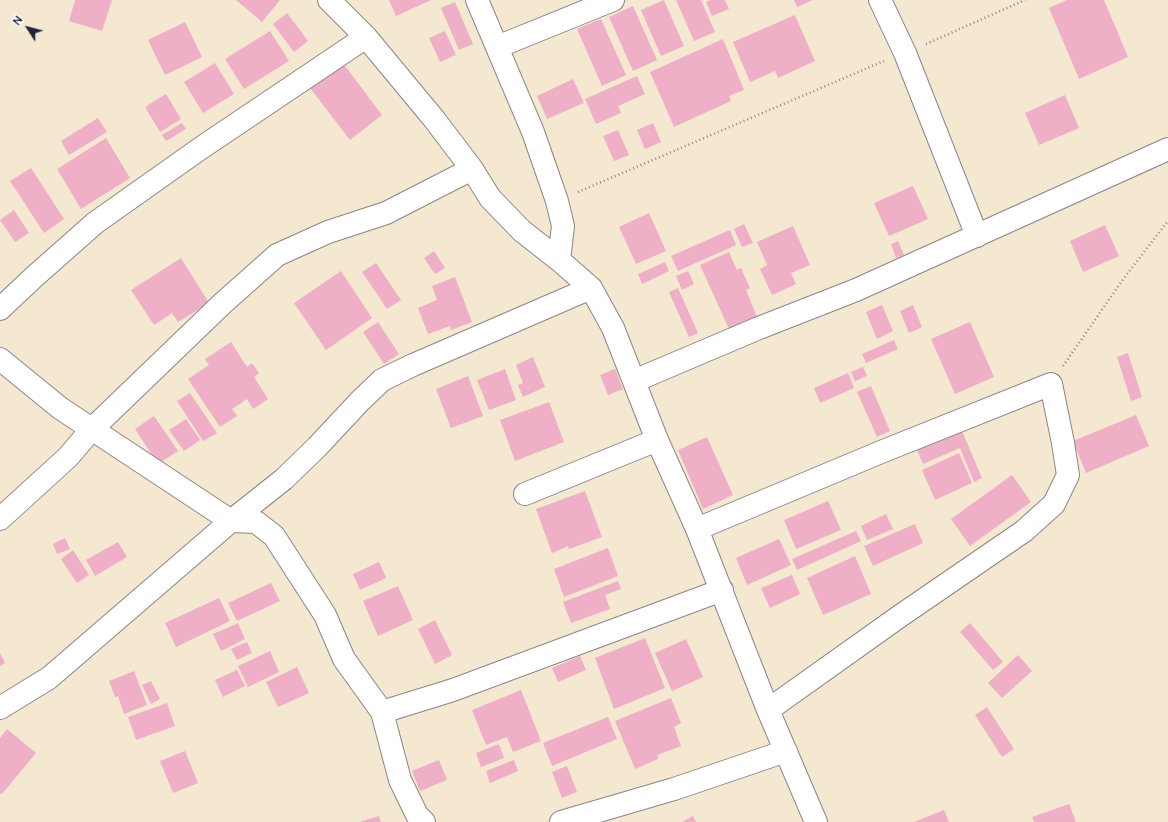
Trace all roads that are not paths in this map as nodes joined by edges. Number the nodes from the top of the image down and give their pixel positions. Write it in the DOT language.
graph roads {
  1 [pos="330,0"];
  2 [pos="477,0"];
  3 [pos="613,0"];
  4 [pos="880,0"];
  5 [pos="366,37"];
  6 [pos="497,47"];
  7 [pos="1168,149"];
  8 [pos="472,168"];
  9 [pos="977,236"];
  10 [pos="559,260"];
  11 [pos="591,288"];
  12 [pos="0,309"];
  13 [pos="0,359"];
  14 [pos="634,381"];
  15 [pos="91,430"];
  16 [pos="657,440"];
  17 [pos="525,494"];
  18 [pos="0,519"];
  19 [pos="231,521"];
  20 [pos="696,529"];
  21 [pos="722,590"];
  22 [pos="0,708"];
  23 [pos="768,710"];
  24 [pos="382,712"];
  25 [pos="786,751"];
  26 [pos="424,822"];
  27 [pos="560,822"];
  28 [pos="816,822"];
  1 -- 5 [label="street"];
  2 -- 6 [label="street"];
  3 -- 6 [label="street"];
  4 -- 9 [label="street"];
  5 -- 8 [label="street"];
  5 -- 12 [label="street"];
  6 -- 10 [label="street"];
  7 -- 9 [label="street"];
  8 -- 10 [label="street"];
  8 -- 15 [label="street"];
  9 -- 14 [label="street"];
  10 -- 11 [label="street"];
  11 -- 14 [label="street"];
  11 -- 19 [label="street"];
  13 -- 15 [label="street"];
  14 -- 16 [label="street"];
  15 -- 18 [label="street"];
  15 -- 19 [label="street"];
  16 -- 17 [label="street"];
  16 -- 20 [label="street"];
  19 -- 22 [label="street"];
  19 -- 24 [label="street"];
  20 -- 21 [label="street"];
  20 -- 23 [label="street"];
  21 -- 23 [label="street"];
  21 -- 24 [label="street"];
  23 -- 25 [label="street"];
  24 -- 26 [label="street"];
  25 -- 27 [label="street"];
  25 -- 28 [label="street"];
}
